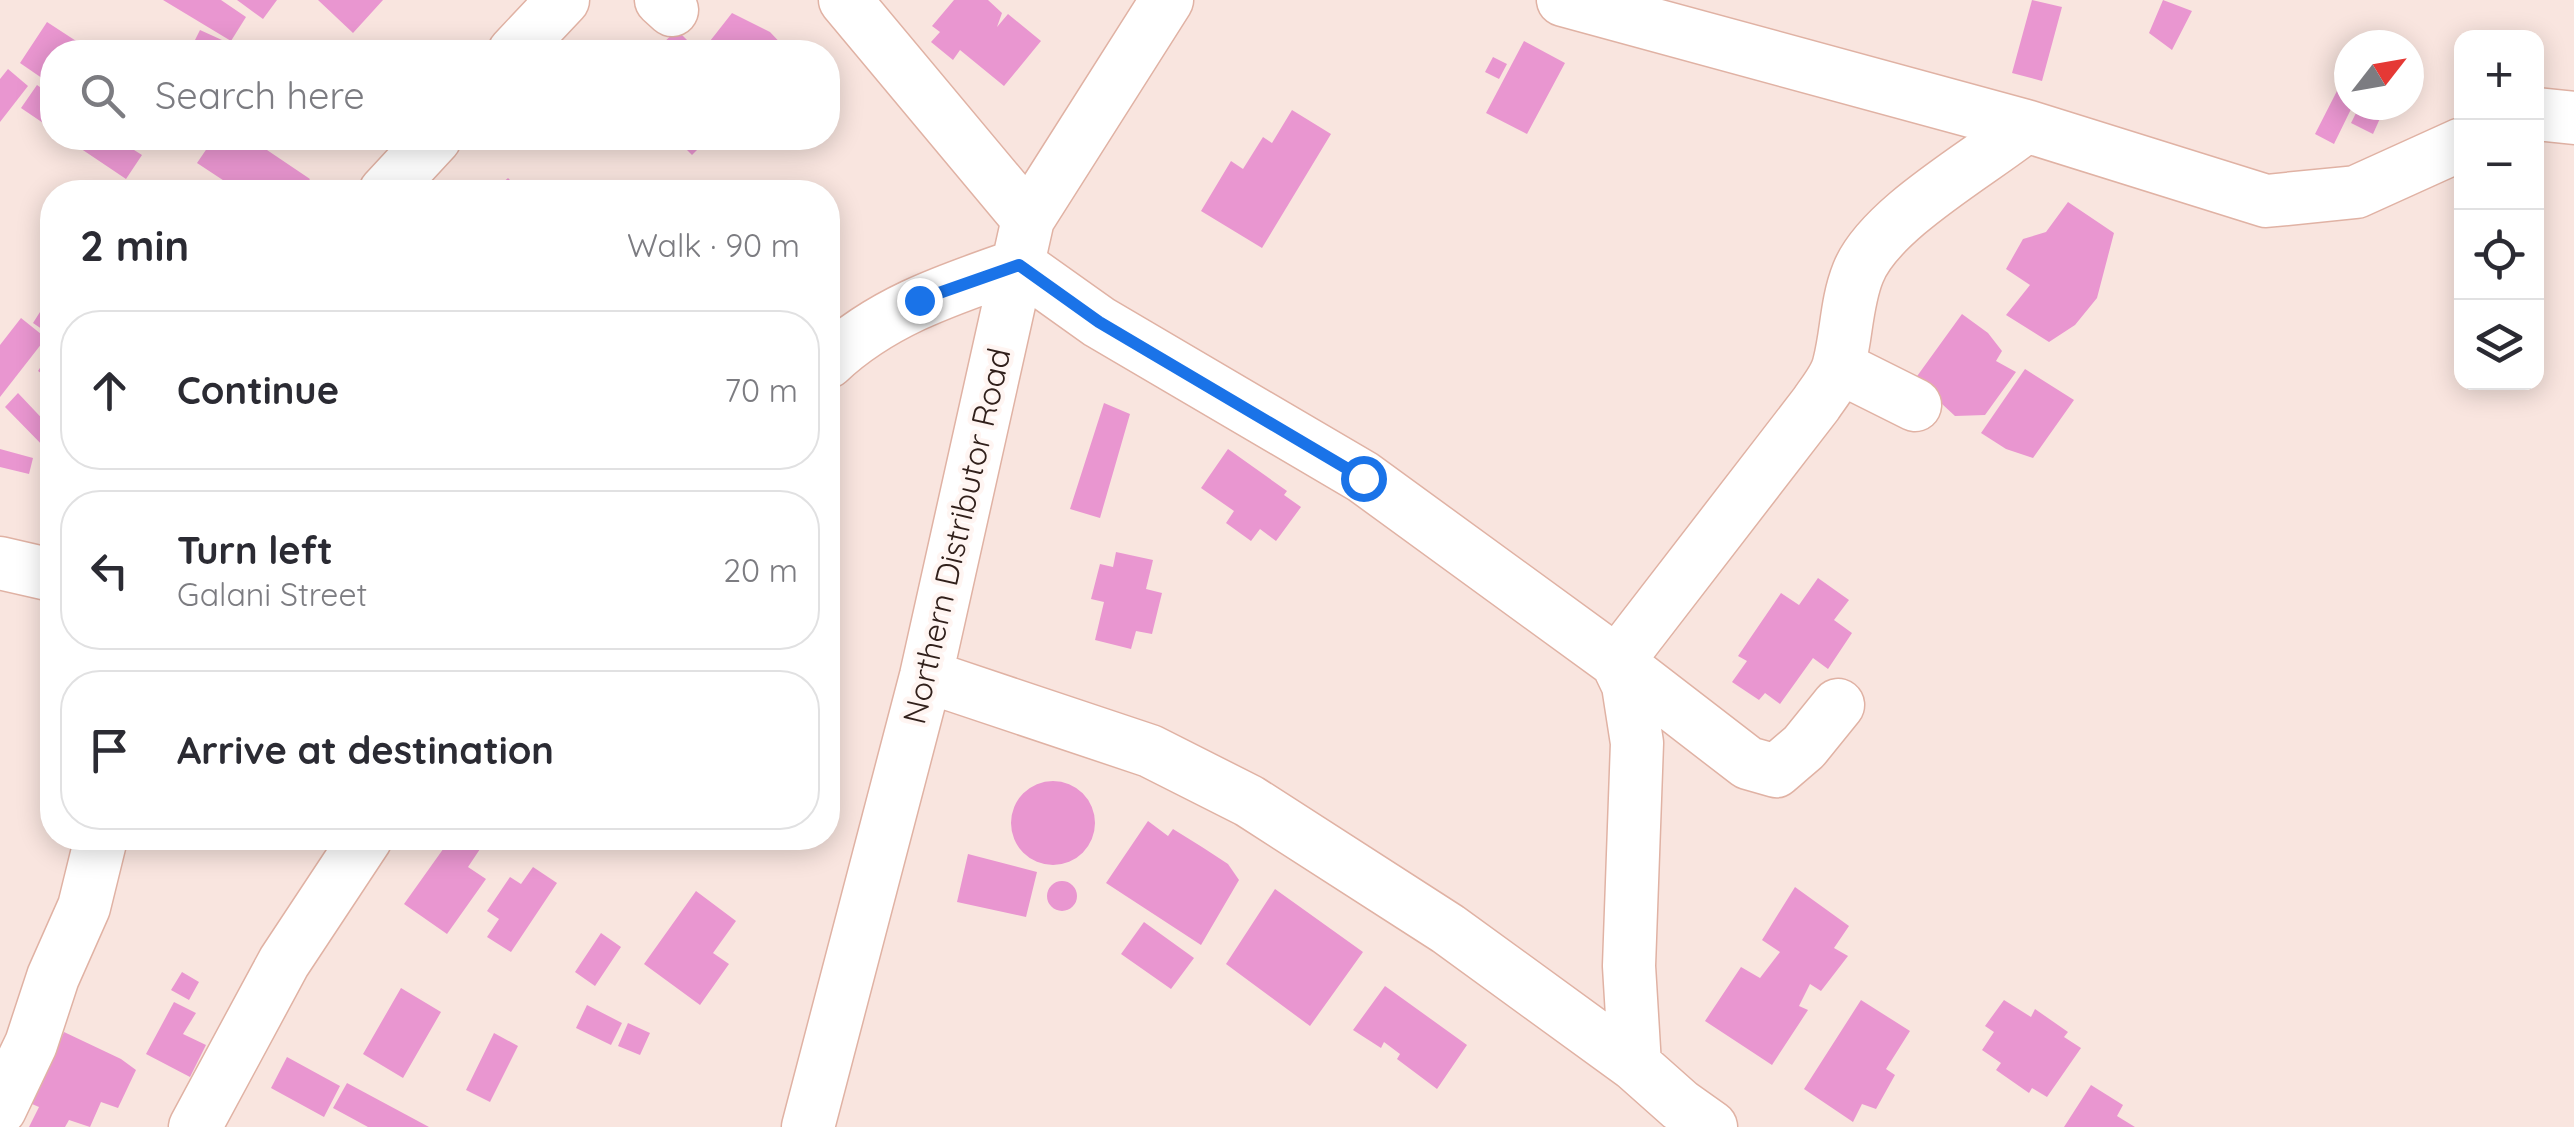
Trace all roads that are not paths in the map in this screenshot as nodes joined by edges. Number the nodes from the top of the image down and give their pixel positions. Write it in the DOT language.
graph roads {
  1 [pos="562,0"];
  2 [pos="845,0"];
  3 [pos="1167,0"];
  4 [pos="1562,0"];
  5 [pos="525,40"];
  6 [pos="2544,115"];
  7 [pos="2574,118"];
  8 [pos="2026,126"];
  9 [pos="2454,148"];
  10 [pos="1024,242"];
  11 [pos="840,350"];
  12 [pos="1839,367"];
  13 [pos="1914,405"];
  14 [pos="0,563"];
  15 [pos="40,571"];
  16 [pos="1617,662"];
  17 [pos="926,676"];
  18 [pos="1838,705"];
  19 [pos="98,850"];
  20 [pos="358,850"];
  21 [pos="1635,1064"];
  22 [pos="0,1108"];
  23 [pos="1686,1120"];
  24 [pos="195,1127"];
  25 [pos="808,1127"];
  1 -- 5 [label="street"];
  2 -- 10 [label="street"];
  3 -- 10 [label="street, Northern Distributor Road"];
  4 -- 8 [label="street"];
  6 -- 7 [label="street"];
  8 -- 9 [label="street"];
  8 -- 12 [label="street"];
  10 -- 11 [label="street"];
  10 -- 16 [label="street"];
  10 -- 17 [label="street, Northern Distributor Road"];
  12 -- 13 [label="street"];
  12 -- 16 [label="street"];
  14 -- 15 [label="street"];
  16 -- 18 [label="street"];
  16 -- 21 [label="street"];
  17 -- 21 [label="street"];
  17 -- 25 [label="street, Northern Distributor Road"];
  19 -- 22 [label="street"];
  20 -- 24 [label="street"];
  21 -- 23 [label="street"];
}
